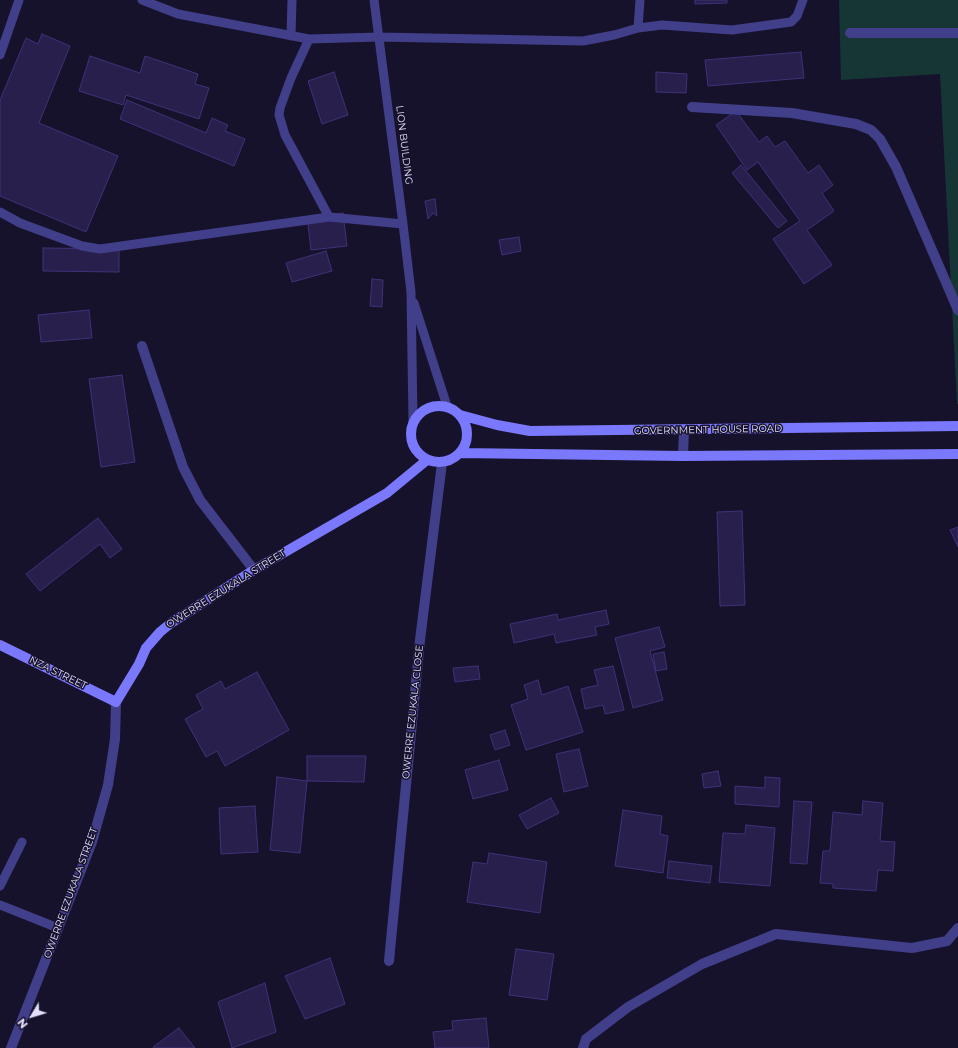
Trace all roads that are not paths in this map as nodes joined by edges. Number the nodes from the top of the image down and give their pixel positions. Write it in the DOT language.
graph roads {
  1 [pos="19,0"];
  2 [pos="142,0"];
  3 [pos="292,0"];
  4 [pos="374,0"];
  5 [pos="640,0"];
  6 [pos="803,0"];
  7 [pos="638,28"];
  8 [pos="850,33"];
  9 [pos="958,33"];
  10 [pos="292,36"];
  11 [pos="379,37"];
  12 [pos="309,39"];
  13 [pos="0,55"];
  14 [pos="692,108"];
  15 [pos="0,212"];
  16 [pos="329,217"];
  17 [pos="403,224"];
  18 [pos="411,292"];
  19 [pos="958,310"];
  20 [pos="142,346"];
  21 [pos="447,406"];
  22 [pos="460,415"];
  23 [pos="413,420"];
  24 [pos="958,426"];
  25 [pos="684,430"];
  26 [pos="460,453"];
  27 [pos="958,454"];
  28 [pos="684,456"];
  29 [pos="427,460"];
  30 [pos="442,463"];
  31 [pos="254,570"];
  32 [pos="0,645"];
  33 [pos="116,702"];
  34 [pos="22,842"];
  35 [pos="0,886"];
  36 [pos="0,905"];
  37 [pos="58,928"];
  38 [pos="958,928"];
  39 [pos="389,961"];
  40 [pos="11,1048"];
  41 [pos="583,1048"];
  1 -- 13 [label="lane"];
  2 -- 10 [label="lane"];
  3 -- 10 [label="lane"];
  4 -- 11 [label="lane, LION BUILDING"];
  5 -- 7 [label="lane"];
  6 -- 7 [label="lane"];
  7 -- 11 [label="lane"];
  8 -- 9 [label="street"];
  10 -- 12 [label="lane"];
  11 -- 12 [label="lane"];
  11 -- 17 [label="lane, LION BUILDING"];
  12 -- 16 [label="lane"];
  14 -- 19 [label="street"];
  15 -- 16 [label="lane"];
  16 -- 17 [label="lane"];
  17 -- 18 [label="lane, LION BUILDING"];
  18 -- 21 [label="lane, LION BUILDING"];
  18 -- 23 [label="lane, LION BUILDING"];
  20 -- 31 [label="street"];
  21 -- 22 [label="street"];
  21 -- 23 [label="street"];
  22 -- 25 [label="street, GOVERNMENT HOUSE ROAD"];
  22 -- 26 [label="street"];
  23 -- 29 [label="street"];
  24 -- 25 [label="street, GOVERNMENT HOUSE ROAD"];
  25 -- 28 [label="street"];
  26 -- 28 [label="street"];
  26 -- 30 [label="street"];
  27 -- 28 [label="street"];
  29 -- 30 [label="street"];
  29 -- 31 [label="street, OWERRE EZUKALA STREET"];
  30 -- 39 [label="street, OWERRE EZUKALA CLOSE"];
  31 -- 33 [label="street, OWERRE EZUKALA STREET"];
  32 -- 33 [label="street, NZA STREET"];
  33 -- 37 [label="street, OWERRE EZUKALA STREET"];
  34 -- 35 [label="lane"];
  36 -- 37 [label="lane"];
  37 -- 40 [label="street, OWERRE EZUKALA STREET"];
  38 -- 41 [label="street"];
}
